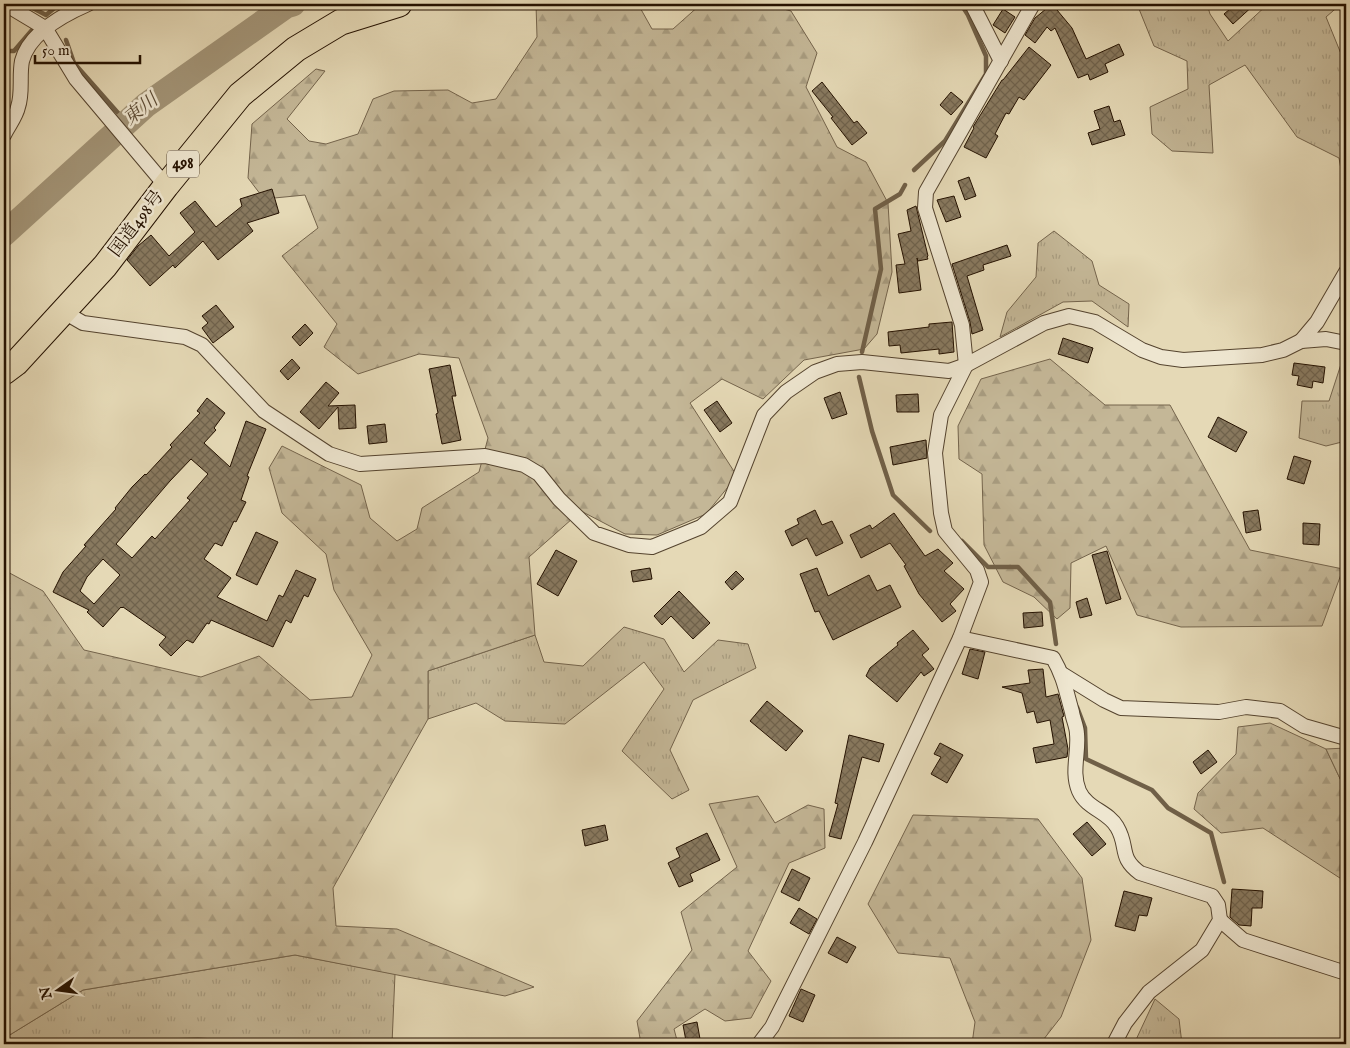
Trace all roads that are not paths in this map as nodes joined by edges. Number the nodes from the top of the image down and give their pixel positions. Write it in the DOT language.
graph roads {
  1 [pos="5,4"];
  2 [pos="88,4"];
  3 [pos="399,4"];
  4 [pos="972,4"];
  5 [pos="1033,4"];
  6 [pos="45,28"];
  7 [pos="1001,62"];
  8 [pos="4,135"];
  9 [pos="166,186"];
  10 [pos="1346,272"];
  11 [pos="64,312"];
  12 [pos="1301,341"];
  13 [pos="1346,343"];
  14 [pos="966,365"];
  15 [pos="4,372"];
  16 [pos="960,638"];
  17 [pos="1062,674"];
  18 [pos="1346,738"];
  19 [pos="1220,920"];
  20 [pos="1346,972"];
  21 [pos="759,1044"];
  22 [pos="1114,1044"];
  1 -- 6 [label="street"];
  2 -- 6 [label="street"];
  3 -- 9 [label="highway, 国道498号 / 498"];
  4 -- 7 [label="street"];
  5 -- 7 [label="street"];
  6 -- 8 [label="street"];
  6 -- 9 [label="street"];
  7 -- 14 [label="street"];
  9 -- 11 [label="highway, 国道498号 / 498"];
  10 -- 12 [label="street"];
  11 -- 14 [label="street"];
  11 -- 15 [label="highway, 国道498号 / 498"];
  12 -- 13 [label="street"];
  12 -- 14 [label="street"];
  14 -- 16 [label="street"];
  16 -- 17 [label="street"];
  16 -- 21 [label="street"];
  17 -- 18 [label="street"];
  17 -- 19 [label="street"];
  19 -- 20 [label="street"];
  19 -- 22 [label="street"];
}
